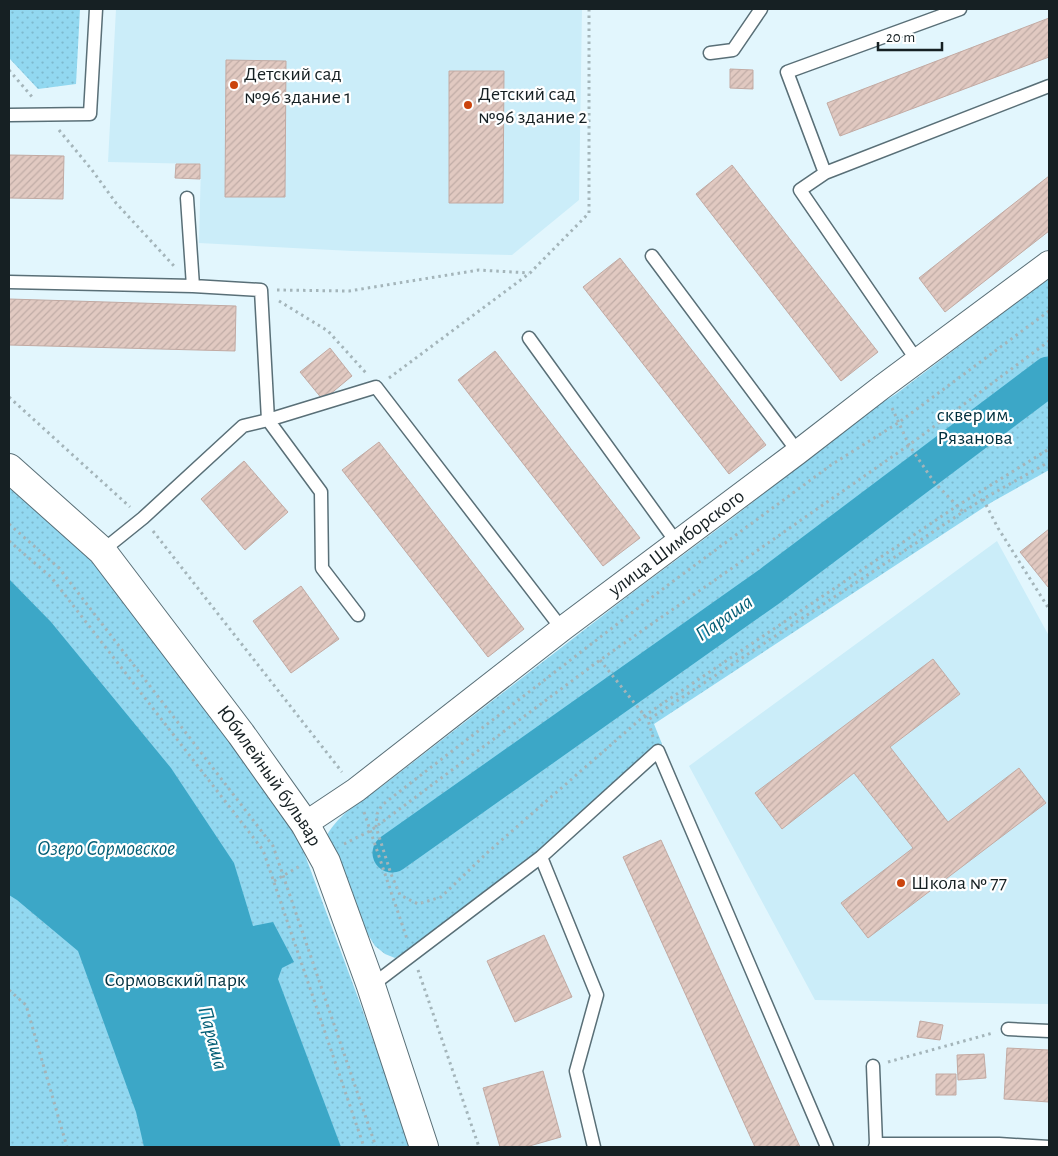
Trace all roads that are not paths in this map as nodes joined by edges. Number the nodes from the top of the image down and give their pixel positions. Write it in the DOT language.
graph roads {
  1 [pos="96,9"];
  2 [pos="761,9"];
  3 [pos="960,9"];
  4 [pos="710,53"];
  5 [pos="1049,86"];
  6 [pos="9,115"];
  7 [pos="825,173"];
  8 [pos="187,198"];
  9 [pos="652,256"];
  10 [pos="1049,263"];
  11 [pos="9,282"];
  12 [pos="193,286"];
  13 [pos="529,338"];
  14 [pos="918,362"];
  15 [pos="268,420"];
  16 [pos="798,452"];
  17 [pos="9,468"];
  18 [pos="678,543"];
  19 [pos="102,551"];
  20 [pos="358,615"];
  21 [pos="562,629"];
  22 [pos="305,824"];
  23 [pos="541,857"];
  24 [pos="371,986"];
  25 [pos="1008,1029"];
  26 [pos="1049,1031"];
  27 [pos="873,1066"];
  28 [pos="876,1146"];
  29 [pos="1049,1146"];
  30 [pos="424,1147"];
  31 [pos="594,1147"];
  32 [pos="827,1147"];
  1 -- 6 [label="lane"];
  2 -- 4 [label="lane"];
  3 -- 7 [label="lane"];
  5 -- 7 [label="lane"];
  7 -- 14 [label="lane"];
  8 -- 12 [label="lane"];
  9 -- 16 [label="lane"];
  10 -- 14 [label="street, улица Шимборского"];
  11 -- 12 [label="lane"];
  12 -- 15 [label="lane"];
  13 -- 18 [label="lane"];
  14 -- 16 [label="street, улица Шимборского"];
  15 -- 19 [label="lane"];
  15 -- 20 [label="lane"];
  15 -- 21 [label="lane"];
  16 -- 18 [label="street, улица Шимборского"];
  17 -- 19 [label="street, Юбилейный бульвар"];
  18 -- 21 [label="street, улица Шимборского"];
  19 -- 22 [label="street, Юбилейный бульвар"];
  21 -- 22 [label="street, улица Шимборского"];
  22 -- 24 [label="street, Юбилейный бульвар"];
  23 -- 24 [label="lane"];
  23 -- 31 [label="lane"];
  23 -- 32 [label="lane"];
  24 -- 30 [label="street, Юбилейный бульвар"];
  25 -- 26 [label="lane"];
  27 -- 28 [label="lane"];
  28 -- 29 [label="lane"];
}
